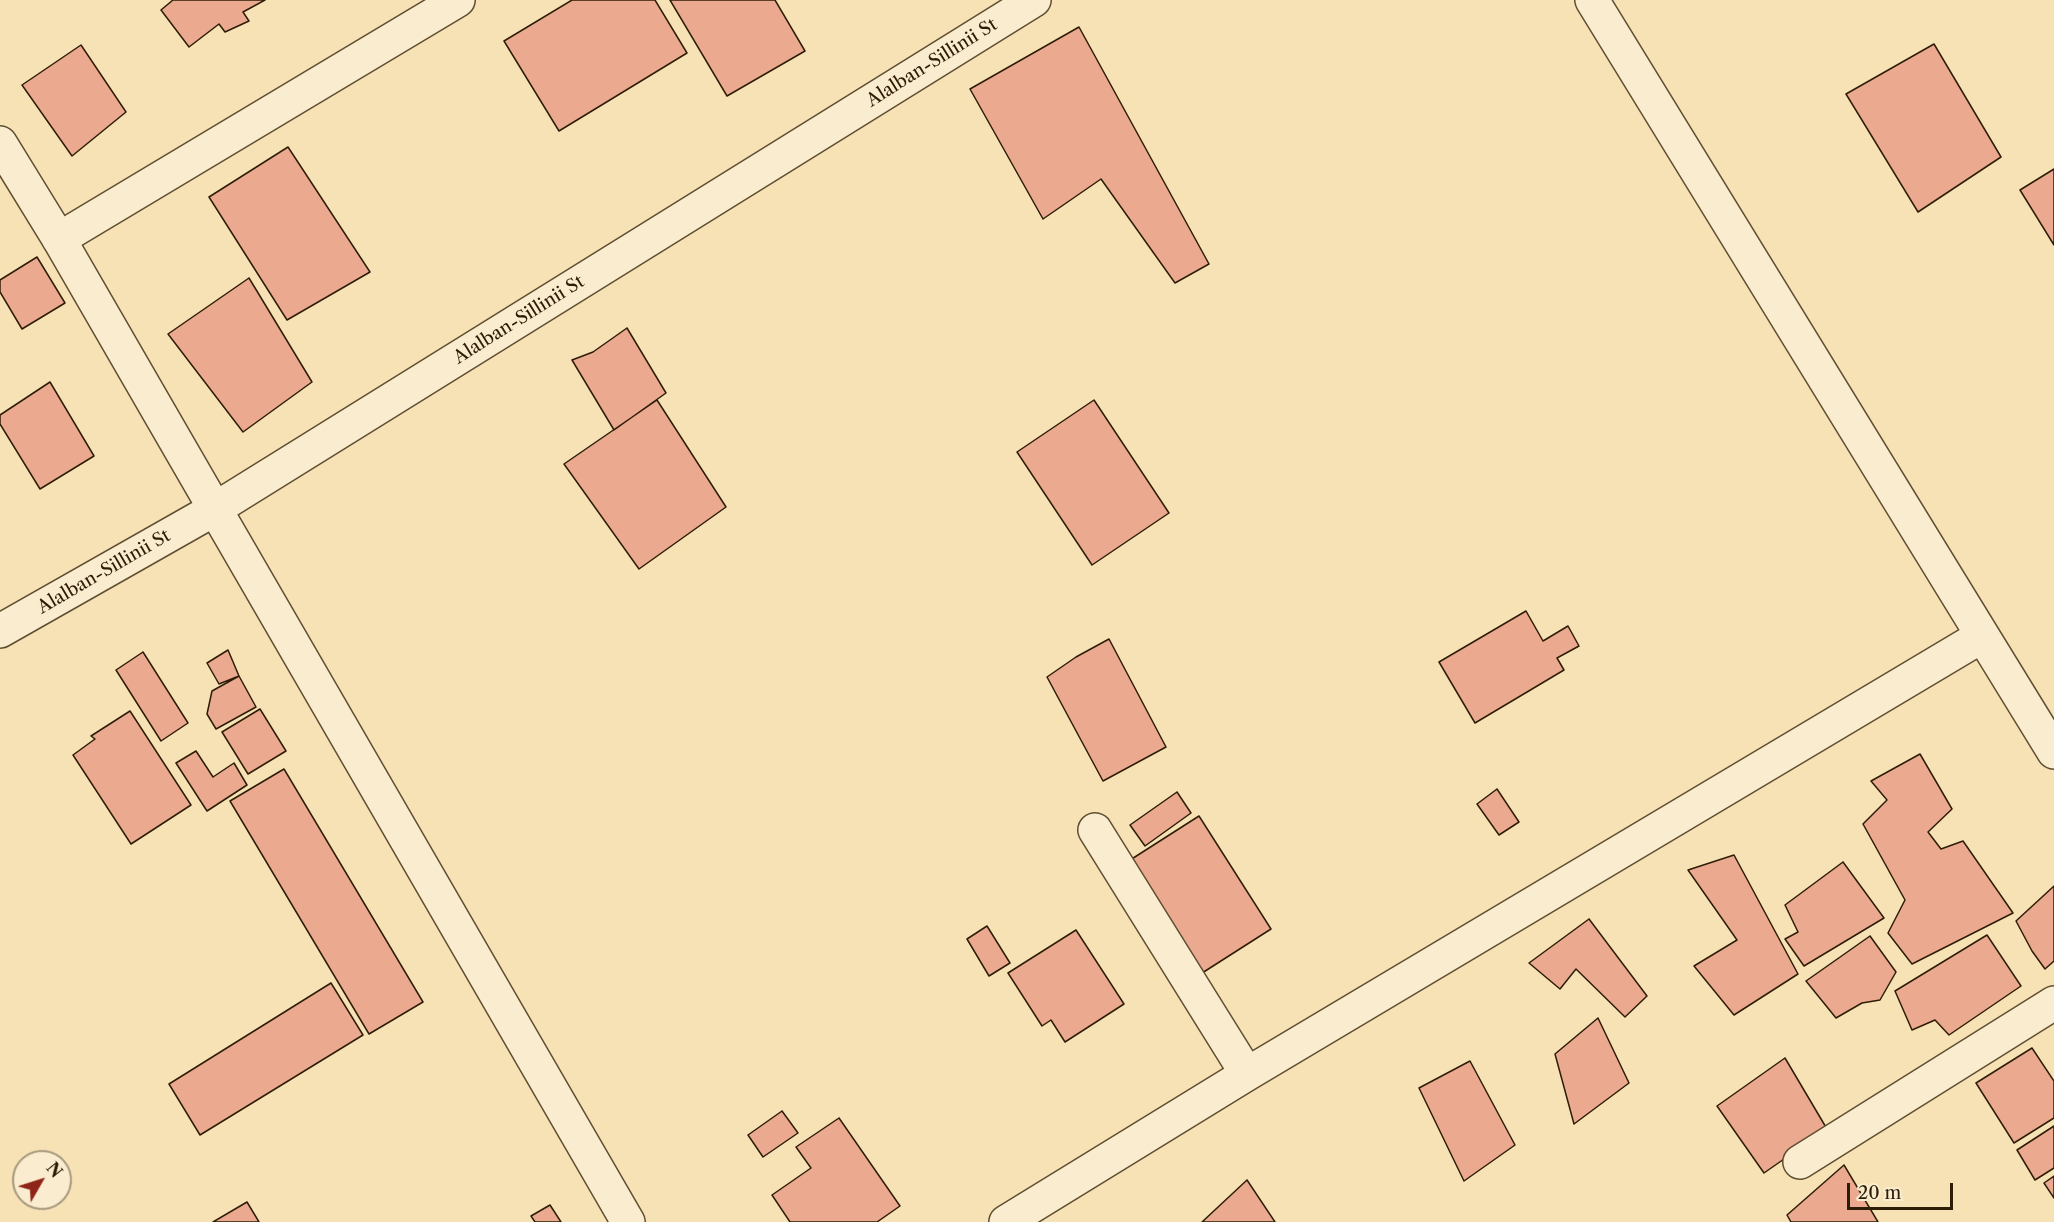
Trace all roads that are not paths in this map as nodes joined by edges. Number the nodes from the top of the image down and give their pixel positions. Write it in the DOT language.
graph roads {
  1 [pos="458,0"];
  2 [pos="1034,0"];
  3 [pos="1592,0"];
  4 [pos="0,143"];
  5 [pos="59,239"];
  6 [pos="214,509"];
  7 [pos="0,631"];
  8 [pos="1982,636"];
  9 [pos="2050,735"];
  10 [pos="1095,830"];
  11 [pos="2054,1003"];
  12 [pos="1246,1074"];
  13 [pos="1800,1162"];
  14 [pos="628,1222"];
  15 [pos="1006,1222"];
  1 -- 5 [label="street"];
  2 -- 6 [label="street, Alalban-Sillinii St"];
  3 -- 8 [label="street"];
  4 -- 5 [label="street"];
  5 -- 6 [label="street"];
  6 -- 7 [label="street, Alalban-Sillinii St"];
  6 -- 14 [label="street"];
  8 -- 9 [label="street"];
  8 -- 12 [label="street"];
  10 -- 12 [label="street"];
  11 -- 13 [label="street"];
  12 -- 15 [label="street"];
}
